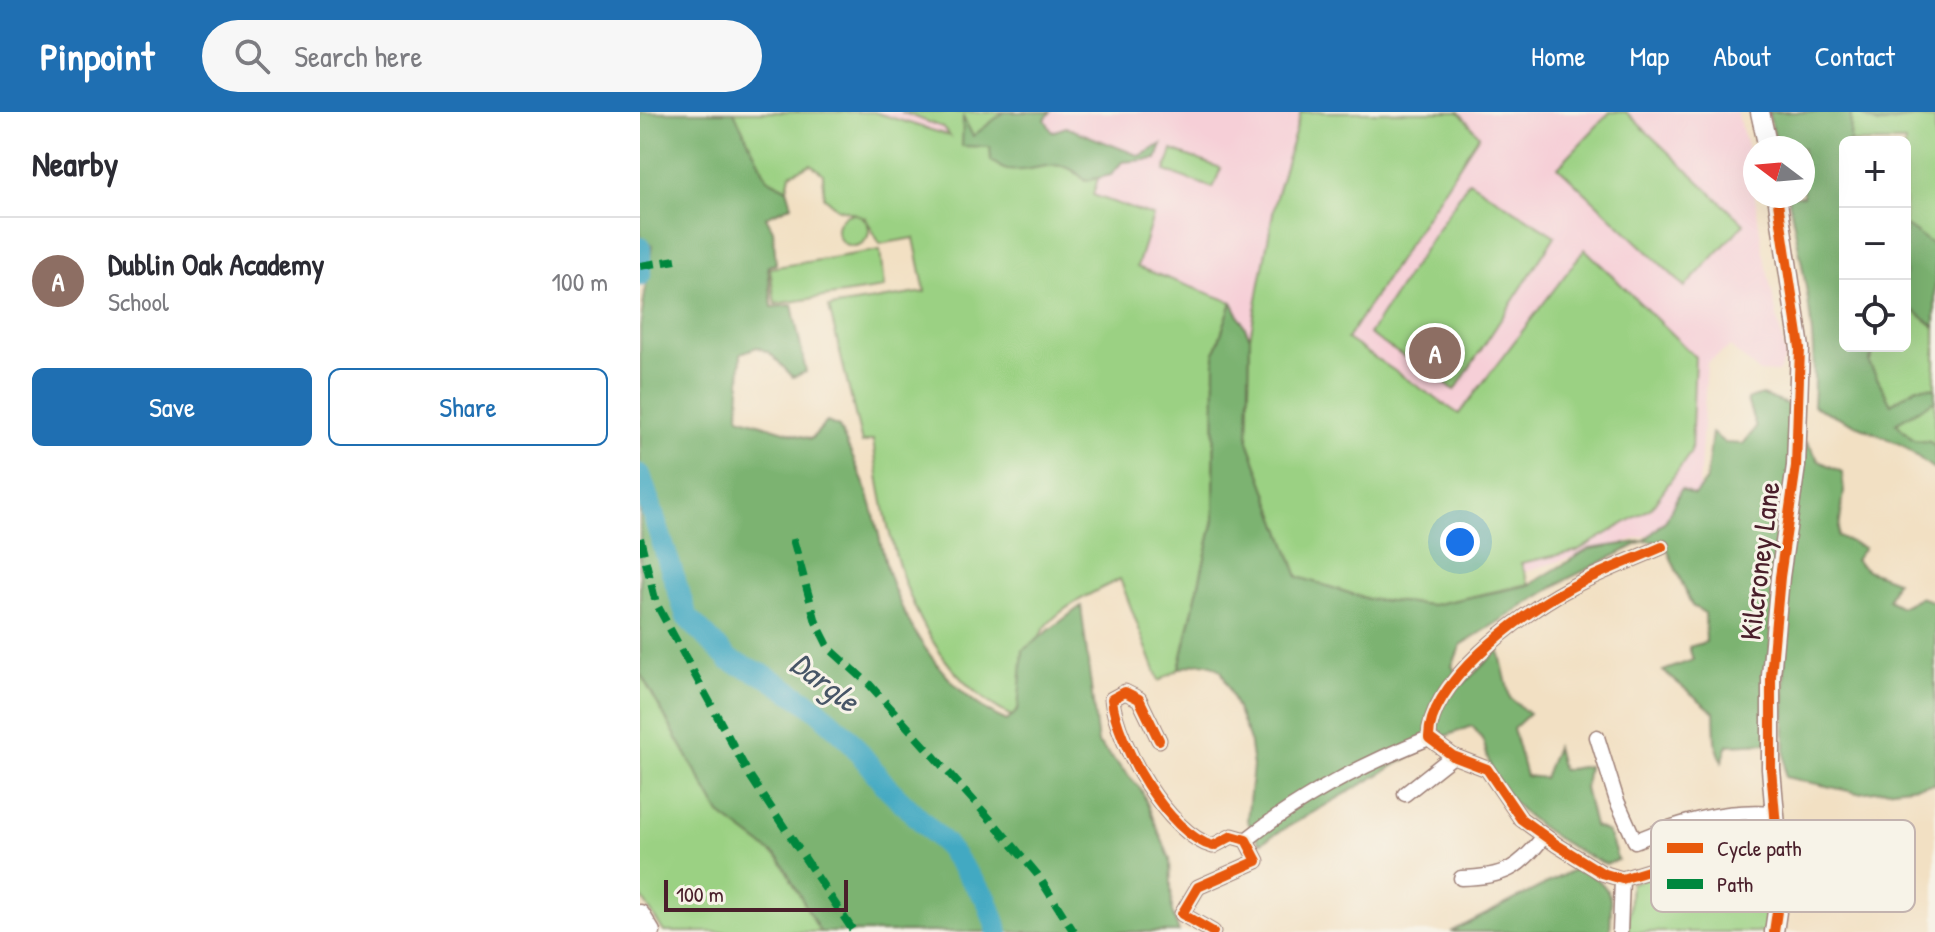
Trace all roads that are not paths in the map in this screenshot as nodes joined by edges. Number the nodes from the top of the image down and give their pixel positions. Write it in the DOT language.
graph roads {
  1 [pos="1760,112"];
  2 [pos="1765,136"];
  3 [pos="1779,208"];
  4 [pos="1662,547"];
  5 [pos="1597,737"];
  6 [pos="1429,738"];
  7 [pos="1159,740"];
  8 [pos="1453,756"];
  9 [pos="1405,794"];
  10 [pos="1774,813"];
  11 [pos="1692,820"];
  12 [pos="1775,820"];
  13 [pos="1651,834"];
  14 [pos="1544,836"];
  15 [pos="1246,840"];
  16 [pos="1651,870"];
  17 [pos="1461,878"];
  18 [pos="1622,879"];
  19 [pos="1777,912"];
  20 [pos="640,914"];
  21 [pos="651,932"];
  22 [pos="1213,932"];
  23 [pos="1620,932"];
  24 [pos="1774,932"];
  1 -- 2 [label="street"];
  3 -- 10 [label="street, Kilcroney Lane"];
  4 -- 6 [label="street"];
  5 -- 13 [label="street"];
  6 -- 8 [label="street"];
  6 -- 15 [label="street"];
  7 -- 15 [label="street"];
  8 -- 9 [label="street"];
  8 -- 14 [label="street"];
  10 -- 11 [label="street"];
  10 -- 12 [label="street, Kilcroney Lane"];
  14 -- 17 [label="street"];
  14 -- 18 [label="street"];
  15 -- 22 [label="street"];
  16 -- 18 [label="street"];
  18 -- 23 [label="street"];
  19 -- 24 [label="street, Kilcroney Lane"];
  20 -- 21 [label="street"];
}
